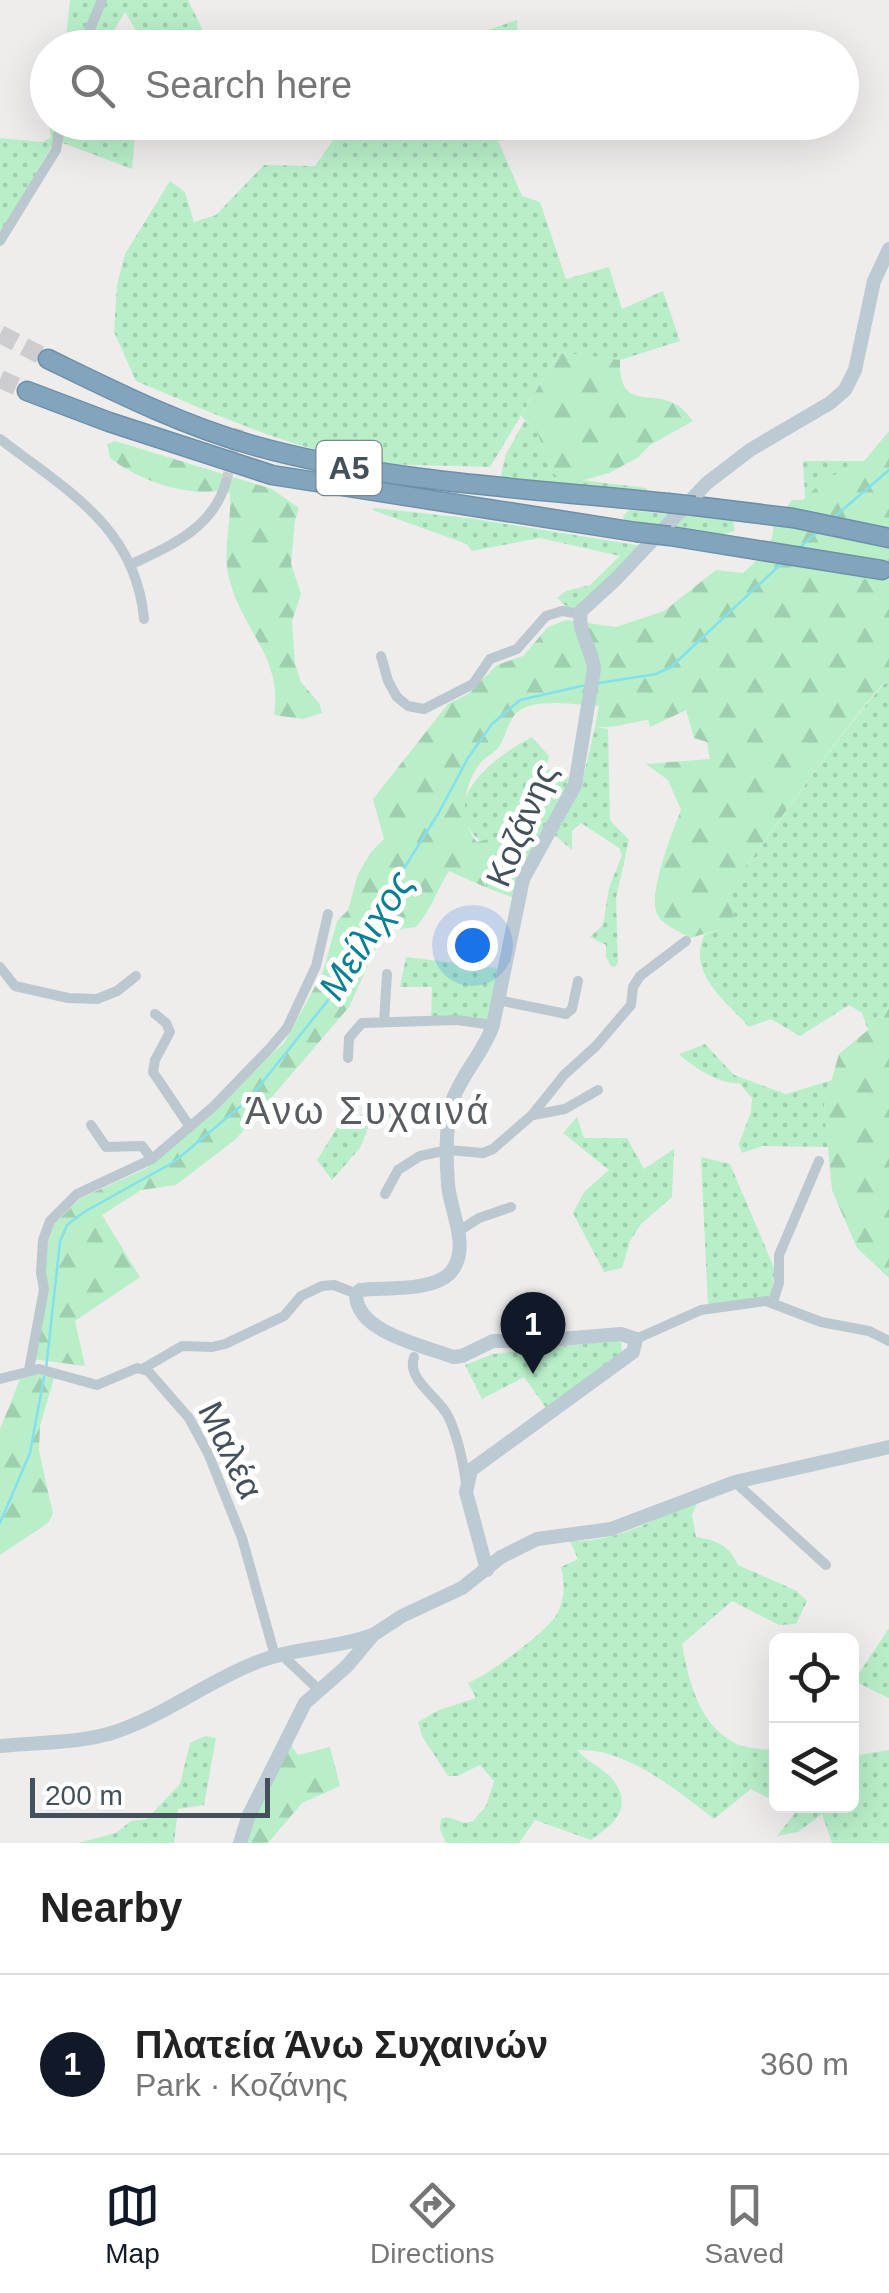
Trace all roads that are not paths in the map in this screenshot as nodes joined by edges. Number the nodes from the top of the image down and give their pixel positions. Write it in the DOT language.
graph roads {
  1 [pos="102,0"];
  2 [pos="90,30"];
  3 [pos="57,140"];
  4 [pos="0,240"];
  5 [pos="889,250"];
  6 [pos="48,359"];
  7 [pos="26,391"];
  8 [pos="0,439"];
  9 [pos="226,482"];
  10 [pos="888,538"];
  11 [pos="132,564"];
  12 [pos="873,568"];
  13 [pos="580,614"];
  14 [pos="144,620"];
  15 [pos="381,656"];
  16 [pos="328,914"];
  17 [pos="686,941"];
  18 [pos="0,967"];
  19 [pos="386,974"];
  20 [pos="136,976"];
  21 [pos="578,981"];
  22 [pos="498,1000"];
  23 [pos="155,1014"];
  24 [pos="384,1022"];
  25 [pos="493,1024"];
  26 [pos="348,1058"];
  27 [pos="598,1090"];
  28 [pos="532,1115"];
  29 [pos="91,1125"];
  30 [pos="190,1127"];
  31 [pos="448,1150"];
  32 [pos="152,1159"];
  33 [pos="819,1161"];
  34 [pos="384,1194"];
  35 [pos="511,1207"];
  36 [pos="459,1231"];
  37 [pos="357,1294"];
  38 [pos="773,1302"];
  39 [pos="636,1339"];
  40 [pos="889,1341"];
  41 [pos="414,1357"];
  42 [pos="144,1368"];
  43 [pos="40,1370"];
  44 [pos="0,1379"];
  45 [pos="889,1448"];
  46 [pos="736,1482"];
  47 [pos="466,1484"];
  48 [pos="826,1565"];
  49 [pos="487,1570"];
  50 [pos="373,1634"];
  51 [pos="278,1655"];
  52 [pos="318,1690"];
  53 [pos="0,1746"];
  54 [pos="240,1843"];
  1 -- 2 [label="street"];
  3 -- 4 [label="street"];
  5 -- 13 [label="street"];
  6 -- 10 [label="highway, Α5, bridge"];
  7 -- 12 [label="highway, Α5, bridge"];
  8 -- 11 [label="street"];
  9 -- 11 [label="street"];
  11 -- 14 [label="street"];
  13 -- 15 [label="street"];
  13 -- 22 [label="street, Κοζάνης"];
  16 -- 30 [label="street"];
  17 -- 28 [label="street"];
  18 -- 20 [label="street"];
  19 -- 24 [label="street"];
  21 -- 22 [label="street"];
  22 -- 25 [label="street, Κοζάνης"];
  23 -- 30 [label="street"];
  24 -- 25 [label="street"];
  24 -- 26 [label="street"];
  25 -- 31 [label="street, Κοζάνης"];
  27 -- 28 [label="street"];
  28 -- 31 [label="street"];
  29 -- 32 [label="street"];
  30 -- 32 [label="street"];
  31 -- 34 [label="street"];
  31 -- 36 [label="street, Κοζάνης"];
  32 -- 43 [label="street"];
  33 -- 38 [label="street"];
  35 -- 36 [label="street"];
  36 -- 37 [label="street, Κοζάνης"];
  37 -- 39 [label="street"];
  37 -- 42 [label="street"];
  38 -- 39 [label="street"];
  38 -- 40 [label="street"];
  39 -- 47 [label="street"];
  41 -- 47 [label="street"];
  42 -- 43 [label="street"];
  42 -- 51 [label="street, Μαλέα"];
  43 -- 44 [label="street"];
  45 -- 46 [label="street"];
  46 -- 48 [label="street"];
  46 -- 49 [label="street"];
  47 -- 49 [label="street"];
  49 -- 50 [label="street"];
  50 -- 51 [label="street"];
  50 -- 52 [label="street"];
  51 -- 52 [label="street"];
  51 -- 53 [label="street"];
  52 -- 54 [label="street"];
}
